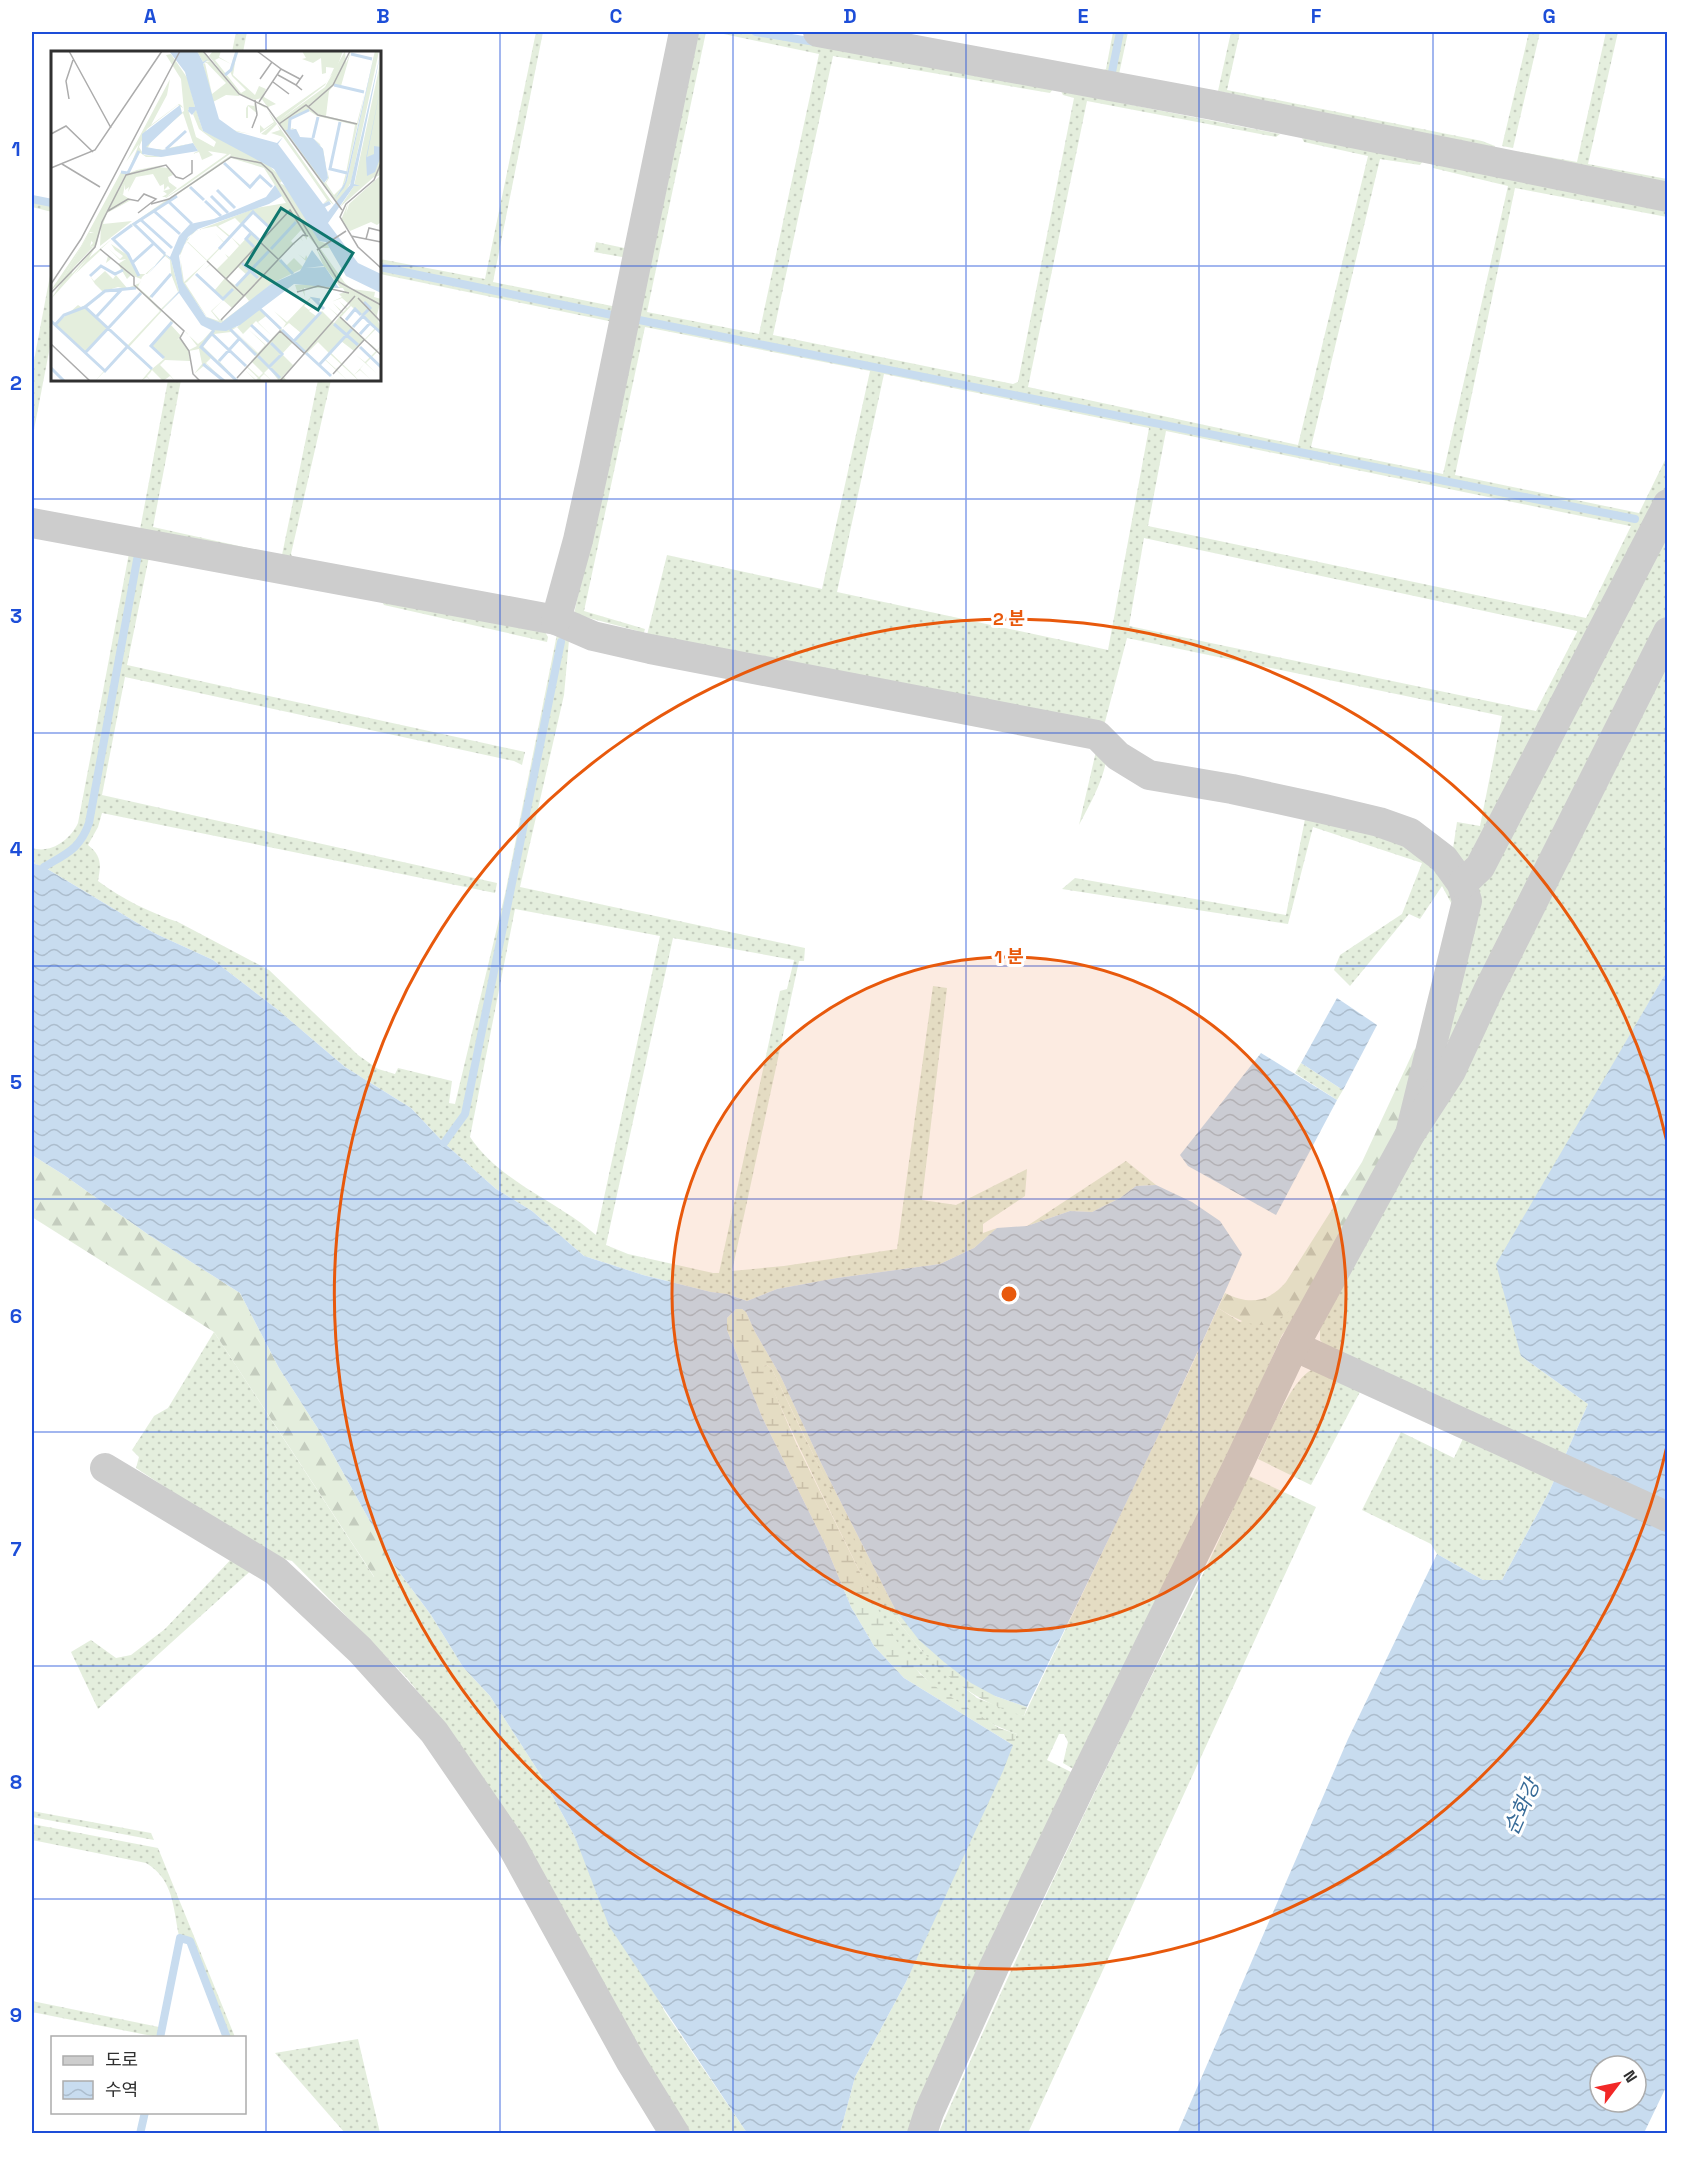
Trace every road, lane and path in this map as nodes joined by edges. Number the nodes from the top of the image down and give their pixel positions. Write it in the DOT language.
graph roads {
  1 [pos="684,32"];
  2 [pos="818,32"];
  3 [pos="1668,197"];
  4 [pos="1668,504"];
  5 [pos="32,523"];
  6 [pos="556,620"];
  7 [pos="1668,632"];
  8 [pos="1462,884"];
  9 [pos="1410,1134"];
  10 [pos="1294,1346"];
  11 [pos="105,1468"];
  12 [pos="1668,1517"];
  13 [pos="675,2133"];
  14 [pos="922,2133"];
  1 -- 6 [label="street"];
  2 -- 3 [label="street"];
  4 -- 8 [label="street"];
  5 -- 6 [label="street"];
  6 -- 8 [label="street"];
  7 -- 9 [label="street"];
  8 -- 9 [label="street"];
  9 -- 10 [label="street"];
  10 -- 12 [label="street"];
  10 -- 14 [label="street"];
  11 -- 13 [label="street"];
}
